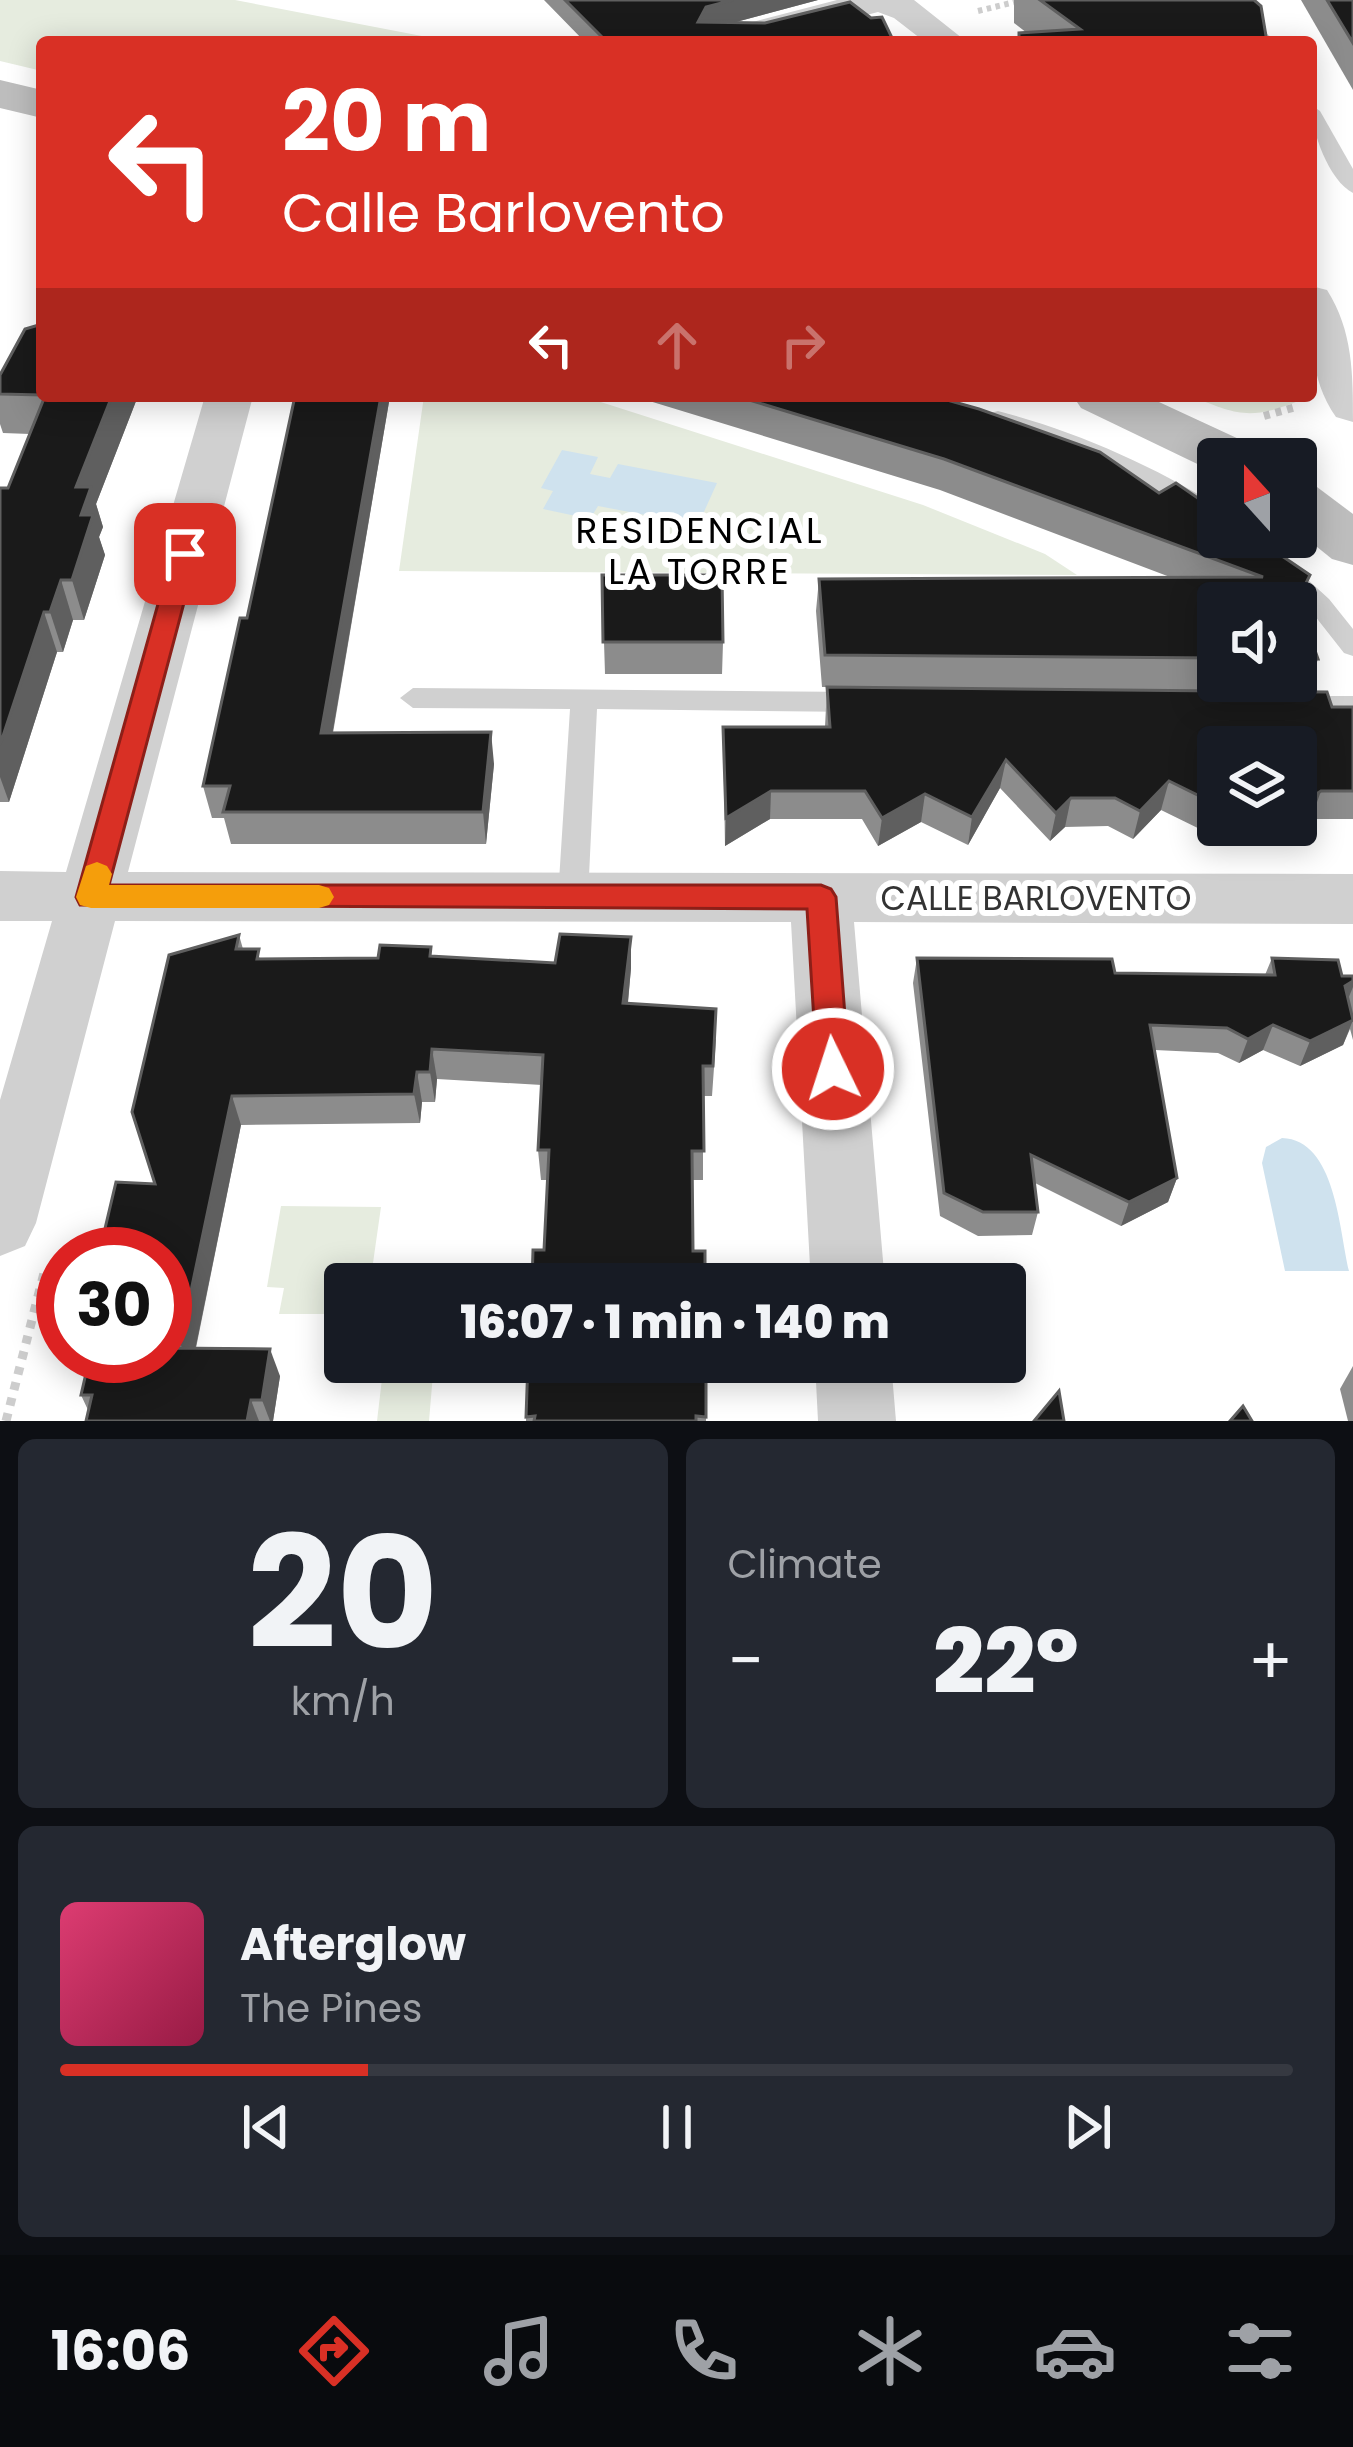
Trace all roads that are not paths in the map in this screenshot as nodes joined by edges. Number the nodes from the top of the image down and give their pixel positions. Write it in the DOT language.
graph roads {
  1 [pos="880,0"];
  2 [pos="1216,0"];
  3 [pos="743,36"];
  4 [pos="940,36"];
  5 [pos="1261,36"];
  6 [pos="0,94"];
  7 [pos="36,103"];
  8 [pos="1317,122"];
  9 [pos="1353,187"];
  10 [pos="1317,315"];
  11 [pos="227,402"];
  12 [pos="1114,402"];
  13 [pos="1353,407"];
  14 [pos="968,409"];
  15 [pos="1197,441"];
  16 [pos="1197,503"];
  17 [pos="1269,558"];
  18 [pos="1353,646"];
  19 [pos="413,698"];
  20 [pos="584,700"];
  21 [pos="895,702"];
  22 [pos="1279,706"];
  23 [pos="1353,706"];
  24 [pos="0,896"];
  25 [pos="91,897"];
  26 [pos="573,897"];
  27 [pos="821,897"];
  28 [pos="1353,898"];
  29 [pos="0,1223"];
  30 [pos="847,1263"];
  31 [pos="854,1383"];
  32 [pos="857,1421"];
  1 -- 3 [label="street"];
  1 -- 4 [label="street"];
  2 -- 5 [label="lane"];
  6 -- 7 [label="main road"];
  8 -- 9 [label="lane"];
  10 -- 13 [label="street"];
  11 -- 25 [label="street"];
  12 -- 15 [label="main road"];
  14 -- 16 [label="lane"];
  17 -- 18 [label="lane"];
  19 -- 20 [label="lane"];
  20 -- 21 [label="lane"];
  20 -- 26 [label="lane"];
  22 -- 23 [label="lane"];
  24 -- 25 [label="street, CALLE BARLOVENTO"];
  25 -- 26 [label="street, CALLE BARLOVENTO"];
  25 -- 29 [label="street"];
  26 -- 27 [label="street, CALLE BARLOVENTO"];
  27 -- 28 [label="street, CALLE BARLOVENTO"];
  27 -- 30 [label="street"];
  31 -- 32 [label="street"];
}
